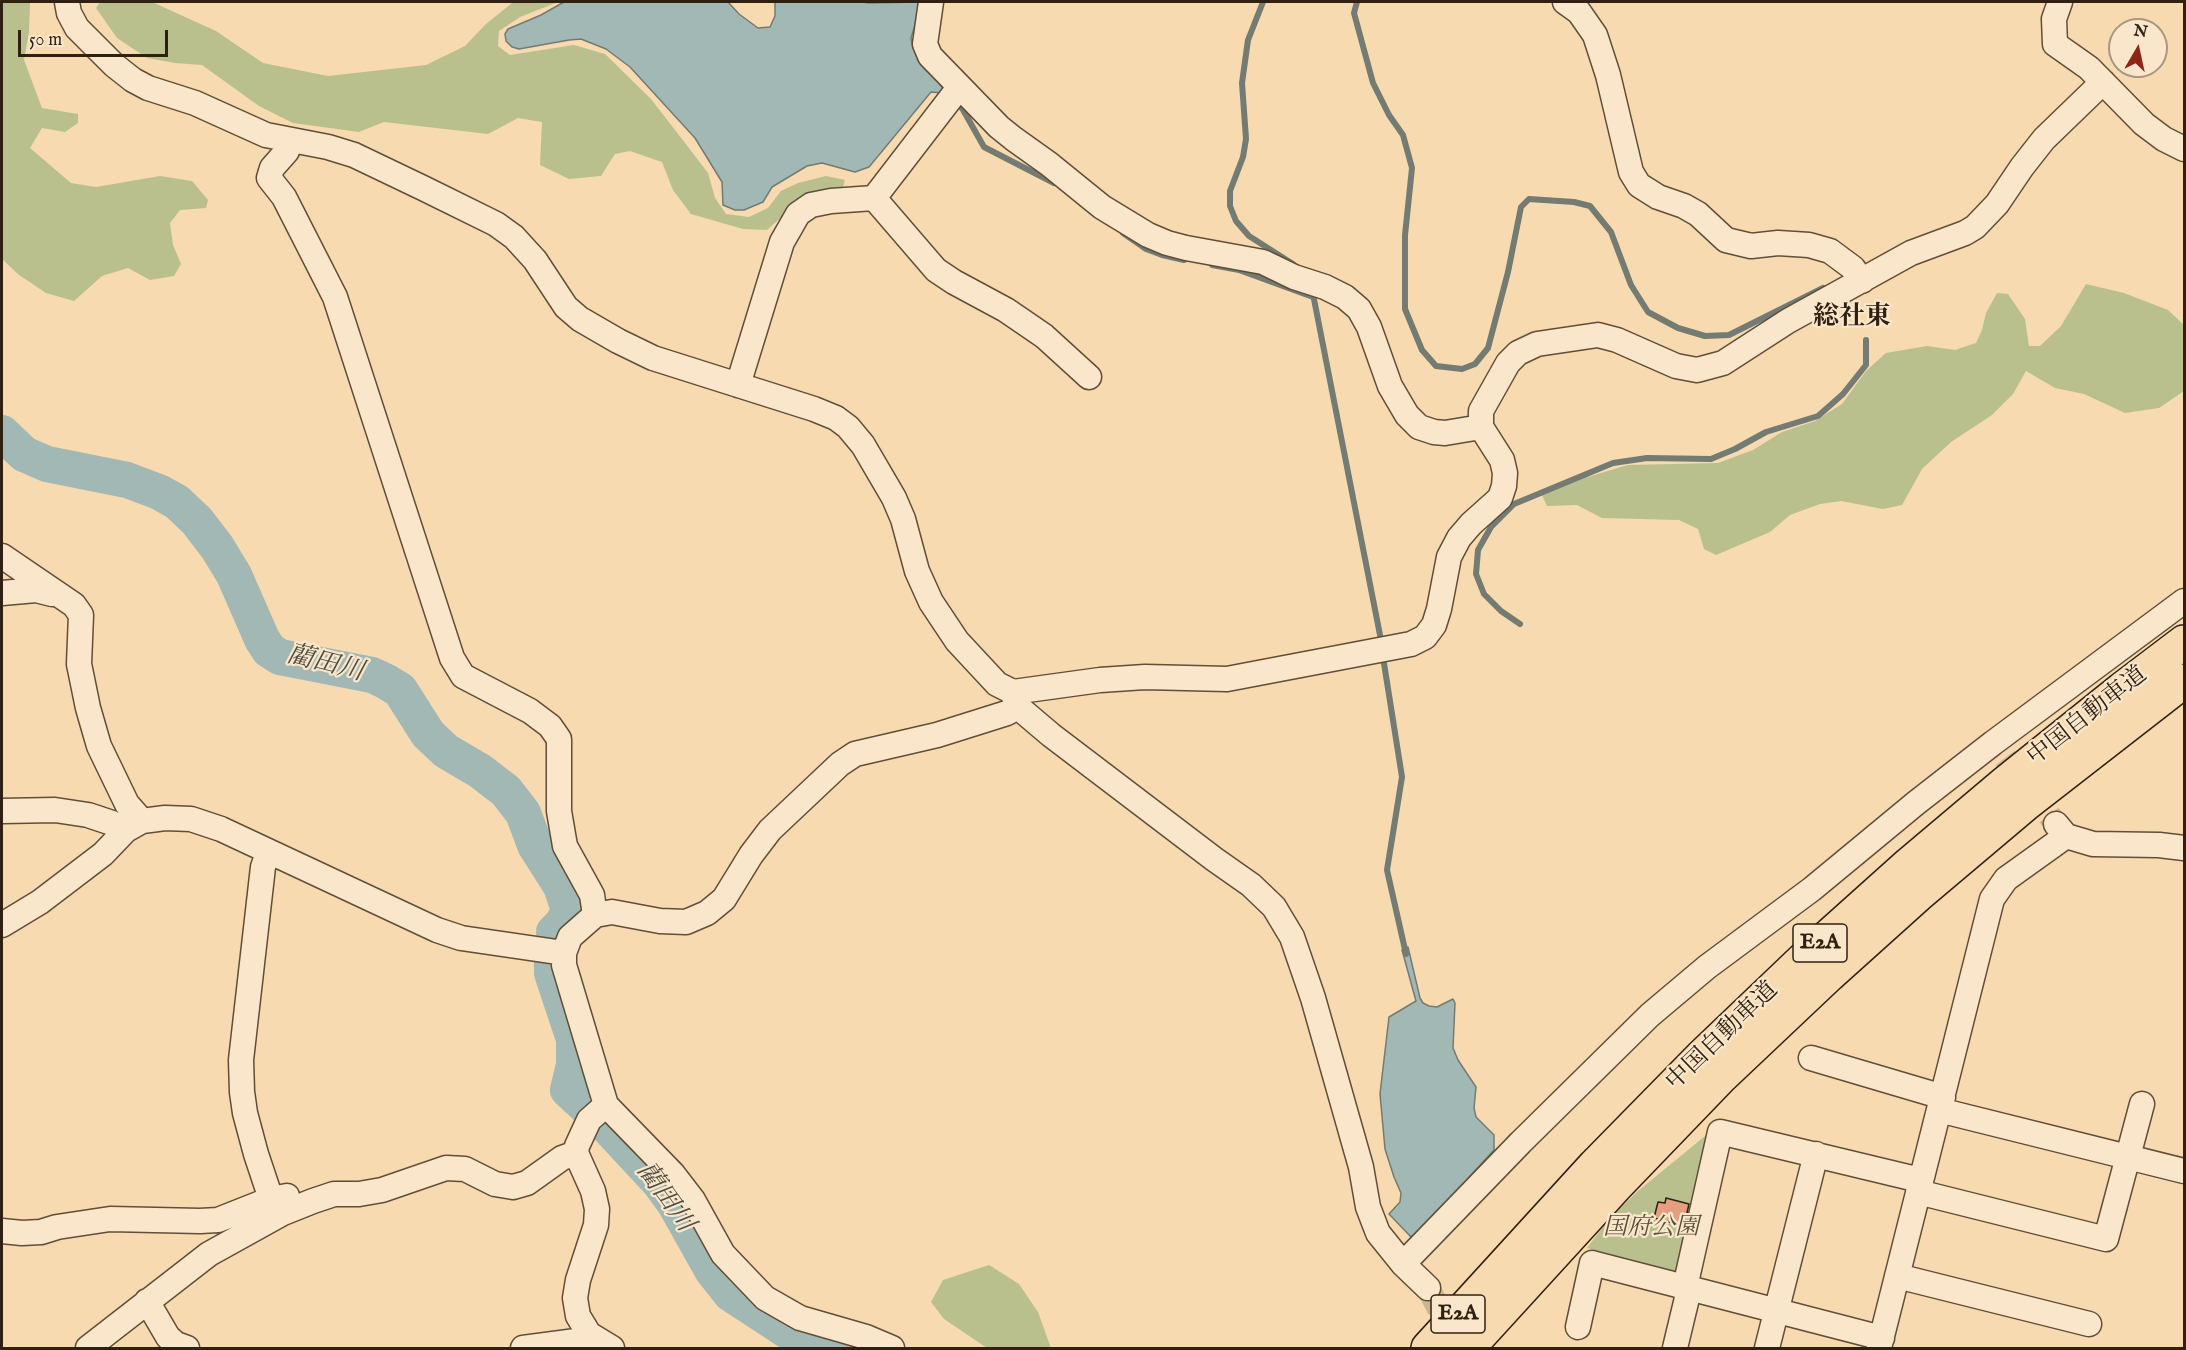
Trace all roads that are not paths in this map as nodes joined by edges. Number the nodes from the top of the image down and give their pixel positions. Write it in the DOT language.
graph roads {
  1 [pos="67,2"];
  2 [pos="931,2"];
  3 [pos="1565,2"];
  4 [pos="2060,2"];
  5 [pos="2103,82"];
  6 [pos="960,89"];
  7 [pos="289,141"];
  8 [pos="2184,149"];
  9 [pos="874,198"];
  10 [pos="1862,281"];
  11 [pos="1089,377"];
  12 [pos="738,385"];
  13 [pos="1480,427"];
  14 [pos="2,556"];
  15 [pos="2,593"];
  16 [pos="58,595"];
  17 [pos="2184,601"];
  18 [pos="2184,642"];
  19 [pos="2184,681"];
  20 [pos="1016,699"];
  21 [pos="2,811"];
  22 [pos="134,826"];
  23 [pos="2184,848"];
  24 [pos="268,853"];
  25 [pos="595,915"];
  26 [pos="2,925"];
  27 [pos="564,953"];
  28 [pos="1811,1058"];
  29 [pos="1941,1104"];
  30 [pos="2142,1104"];
  31 [pos="599,1111"];
  32 [pos="576,1153"];
  33 [pos="1816,1154"];
  34 [pos="2129,1157"];
  35 [pos="2184,1171"];
  36 [pos="1919,1186"];
  37 [pos="334,1194"];
  38 [pos="271,1199"];
  39 [pos="2,1231"];
  40 [pos="1403,1264"];
  41 [pos="1897,1276"];
  42 [pos="1685,1287"];
  43 [pos="1428,1288"];
  44 [pos="147,1300"];
  45 [pos="1776,1311"];
  46 [pos="2089,1324"];
  47 [pos="1578,1327"];
  48 [pos="589,1334"];
  49 [pos="1880,1343"];
  50 [pos="88,1348"];
  51 [pos="187,1348"];
  52 [pos="523,1348"];
  53 [pos="612,1348"];
  54 [pos="892,1348"];
  55 [pos="1428,1348"];
  56 [pos="1468,1348"];
  57 [pos="1675,1348"];
  58 [pos="1767,1348"];
  1 -- 7 [label="street"];
  2 -- 6 [label="street"];
  3 -- 10 [label="street"];
  4 -- 5 [label="street"];
  5 -- 8 [label="street"];
  5 -- 10 [label="street"];
  6 -- 9 [label="street"];
  6 -- 13 [label="street"];
  7 -- 12 [label="street"];
  7 -- 25 [label="street"];
  9 -- 11 [label="street"];
  9 -- 12 [label="street"];
  10 -- 13 [label="street"];
  12 -- 20 [label="street"];
  13 -- 20 [label="street"];
  14 -- 16 [label="street"];
  15 -- 16 [label="street"];
  16 -- 22 [label="street"];
  17 -- 40 [label="street"];
  18 -- 55 [label="highway, 中国自動車道 / E2A"];
  19 -- 56 [label="highway, 中国自動車道 / E2A"];
  20 -- 25 [label="street"];
  20 -- 40 [label="street"];
  21 -- 22 [label="street"];
  22 -- 24 [label="street"];
  22 -- 26 [label="street"];
  23 -- 29 [label="street"];
  24 -- 27 [label="street"];
  24 -- 38 [label="street"];
  25 -- 27 [label="street"];
  27 -- 31 [label="street"];
  28 -- 29 [label="street"];
  29 -- 34 [label="street"];
  29 -- 36 [label="street"];
  30 -- 34 [label="street"];
  31 -- 32 [label="street"];
  31 -- 54 [label="street"];
  32 -- 37 [label="street"];
  32 -- 48 [label="street"];
  33 -- 36 [label="street"];
  33 -- 42 [label="street"];
  33 -- 45 [label="street"];
  34 -- 35 [label="street"];
  34 -- 36 [label="street"];
  36 -- 41 [label="street"];
  37 -- 38 [label="street"];
  37 -- 44 [label="street"];
  38 -- 39 [label="street"];
  40 -- 43 [label="street"];
  41 -- 46 [label="street"];
  41 -- 49 [label="street"];
  42 -- 45 [label="street"];
  42 -- 47 [label="street"];
  42 -- 57 [label="street"];
  44 -- 50 [label="street"];
  44 -- 51 [label="street"];
  45 -- 49 [label="street"];
  45 -- 58 [label="street"];
  48 -- 52 [label="street"];
  48 -- 53 [label="street"];
}
